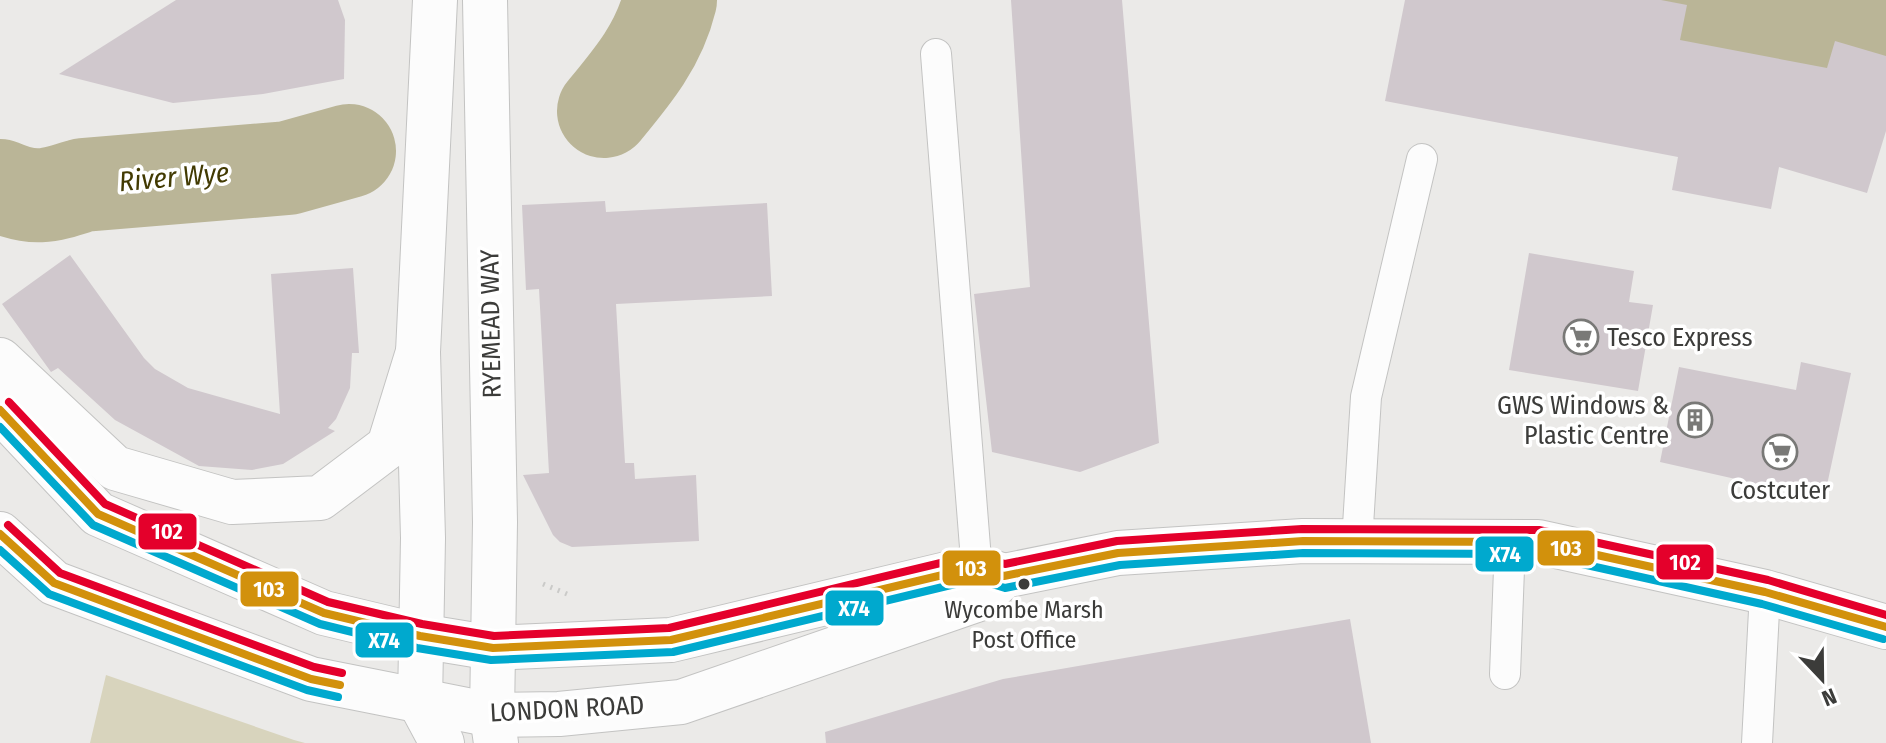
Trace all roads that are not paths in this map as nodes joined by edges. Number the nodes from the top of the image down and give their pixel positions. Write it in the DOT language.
graph roads {
  1 [pos="435,0"];
  2 [pos="485,0"];
  3 [pos="936,54"];
  4 [pos="1422,159"];
  5 [pos="418,352"];
  6 [pos="0,360"];
  7 [pos="0,410"];
  8 [pos="0,534"];
  9 [pos="1357,542"];
  10 [pos="1510,543"];
  11 [pos="986,581"];
  12 [pos="1765,592"];
  13 [pos="1886,627"];
  14 [pos="420,636"];
  15 [pos="493,648"];
  16 [pos="1505,674"];
  17 [pos="420,702"];
  18 [pos="494,729"];
  19 [pos="442,743"];
  20 [pos="1757,743"];
  1 -- 5 [label="main road"];
  2 -- 15 [label="main road, RYEMEAD WAY"];
  3 -- 11 [label="lane"];
  4 -- 9 [label="lane"];
  5 -- 6 [label="main road"];
  5 -- 14 [label="main road"];
  7 -- 14 [label="main road, LONDON ROAD"];
  8 -- 17 [label="main road, LONDON ROAD"];
  9 -- 10 [label="main road, LONDON ROAD"];
  9 -- 11 [label="main road, LONDON ROAD"];
  10 -- 12 [label="main road, LONDON ROAD"];
  10 -- 16 [label="lane"];
  11 -- 15 [label="main road, LONDON ROAD"];
  11 -- 18 [label="main road, LONDON ROAD"];
  12 -- 13 [label="main road, LONDON ROAD"];
  12 -- 20 [label="lane"];
  14 -- 15 [label="main road, LONDON ROAD"];
  14 -- 17 [label="main road"];
  15 -- 18 [label="main road, RYEMEAD WAY"];
  17 -- 18 [label="main road, LONDON ROAD"];
  17 -- 19 [label="main road"];
}
